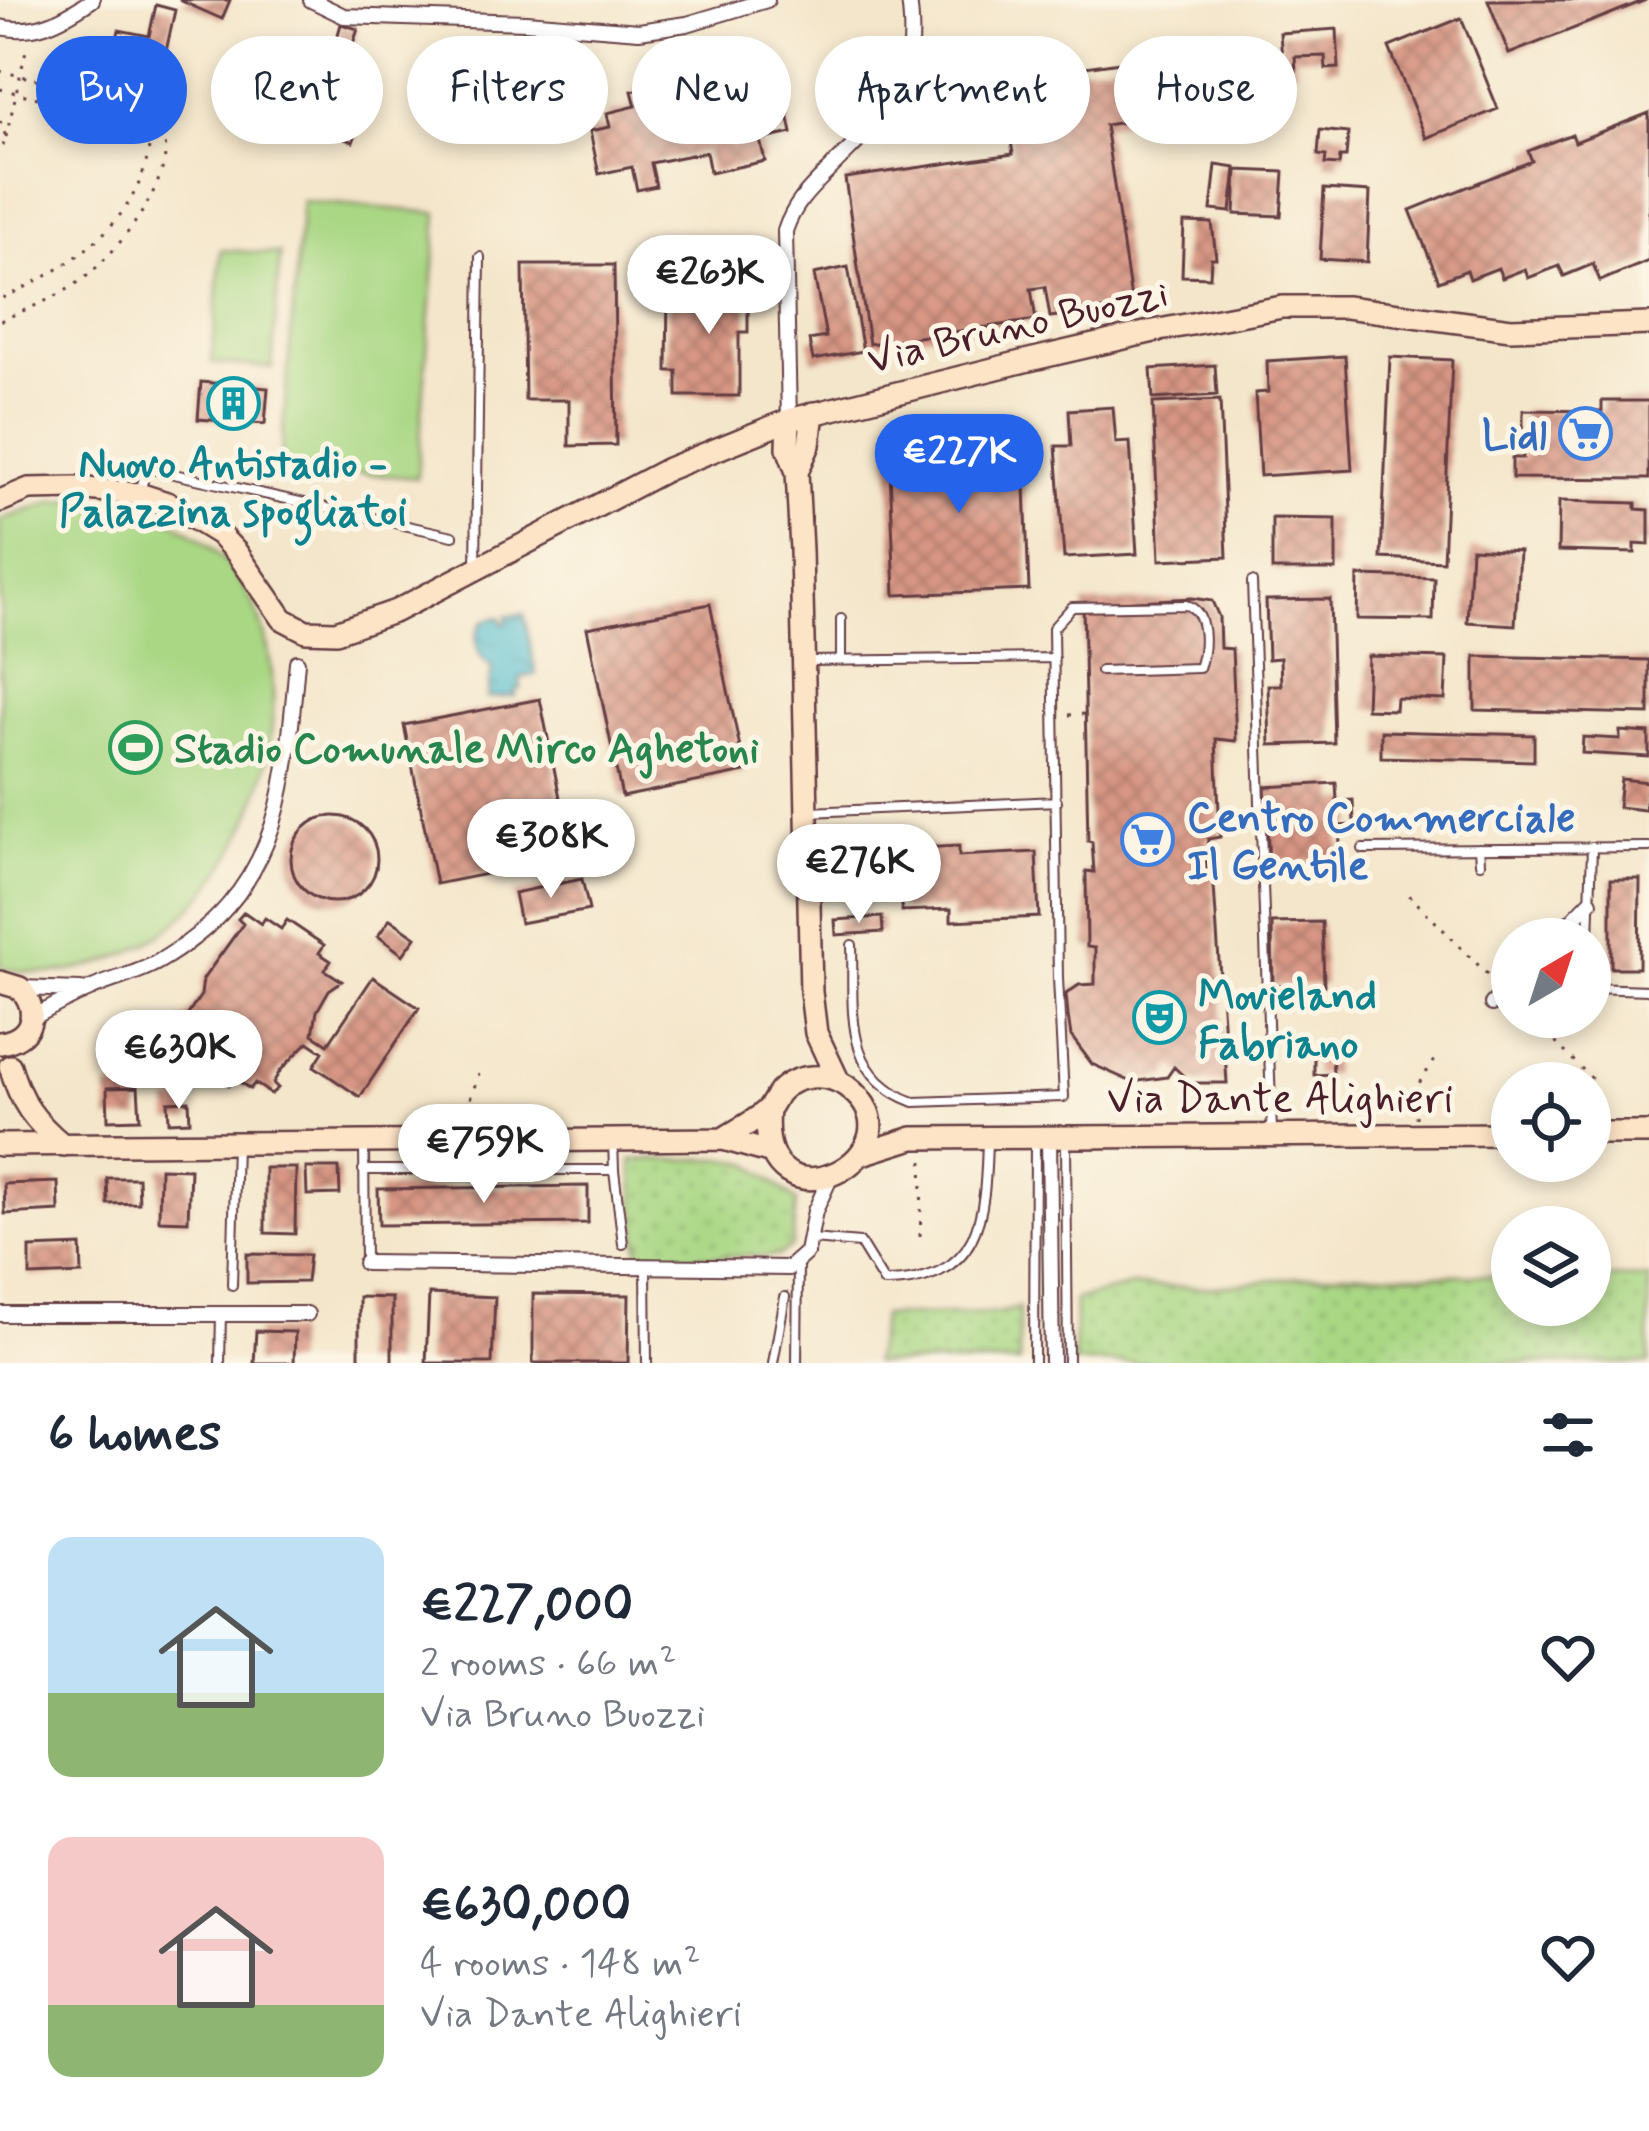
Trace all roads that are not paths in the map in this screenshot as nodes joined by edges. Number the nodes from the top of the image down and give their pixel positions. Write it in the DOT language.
graph roads {
  1 [pos="92,0"];
  2 [pos="311,0"];
  3 [pos="767,0"];
  4 [pos="909,0"];
  5 [pos="0,27"];
  6 [pos="480,257"];
  7 [pos="1649,324"];
  8 [pos="813,413"];
  9 [pos="789,421"];
  10 [pos="796,472"];
  11 [pos="139,494"];
  12 [pos="0,500"];
  13 [pos="453,536"];
  14 [pos="476,569"];
  15 [pos="1252,582"];
  16 [pos="841,619"];
  17 [pos="1054,658"];
  18 [pos="841,660"];
  19 [pos="804,661"];
  20 [pos="298,662"];
  21 [pos="1101,671"];
  22 [pos="1057,801"];
  23 [pos="807,812"];
  24 [pos="1592,847"];
  25 [pos="1649,847"];
  26 [pos="1479,848"];
  27 [pos="1363,849"];
  28 [pos="1480,863"];
  29 [pos="1590,902"];
  30 [pos="1572,918"];
  31 [pos="1589,918"];
  32 [pos="852,945"];
  33 [pos="10,985"];
  34 [pos="1611,988"];
  35 [pos="1649,989"];
  36 [pos="86,990"];
  37 [pos="18,1032"];
  38 [pos="816,1033"];
  39 [pos="5,1074"];
  40 [pos="795,1080"];
  41 [pos="838,1080"];
  42 [pos="768,1109"];
  43 [pos="1649,1114"];
  44 [pos="867,1115"];
  45 [pos="1611,1129"];
  46 [pos="1649,1132"];
  47 [pos="1611,1133"];
  48 [pos="1491,1134"];
  49 [pos="1272,1136"];
  50 [pos="987,1138"];
  51 [pos="1050,1138"];
  52 [pos="723,1139"];
  53 [pos="613,1140"];
  54 [pos="364,1142"];
  55 [pos="236,1143"];
  56 [pos="0,1144"];
  57 [pos="63,1144"];
  58 [pos="918,1145"];
  59 [pos="772,1153"];
  60 [pos="862,1154"];
  61 [pos="363,1170"];
  62 [pos="614,1170"];
  63 [pos="804,1178"];
  64 [pos="830,1178"];
  65 [pos="815,1211"];
  66 [pos="812,1239"];
  67 [pos="623,1244"];
  68 [pos="365,1263"];
  69 [pos="798,1263"];
  70 [pos="646,1268"];
  71 [pos="232,1285"];
  72 [pos="785,1297"];
  73 [pos="221,1311"];
  74 [pos="0,1314"];
  75 [pos="307,1314"];
  76 [pos="220,1363"];
  77 [pos="647,1363"];
  78 [pos="773,1363"];
  79 [pos="797,1363"];
  80 [pos="1034,1363"];
  81 [pos="1052,1363"];
  82 [pos="1068,1363"];
  1 -- 5 [label="street"];
  2 -- 3 [label="street"];
  4 -- 9 [label="street"];
  6 -- 14 [label="lane"];
  7 -- 8 [label="street, Via Bruno Buozzi"];
  8 -- 9 [label="street, Via Bruno Buozzi"];
  8 -- 10 [label="street"];
  9 -- 10 [label="street"];
  9 -- 14 [label="street, Via Bruno Buozzi"];
  10 -- 19 [label="street"];
  11 -- 12 [label="street"];
  11 -- 13 [label="lane"];
  11 -- 14 [label="street, Via Bruno Buozzi"];
  15 -- 49 [label="lane"];
  16 -- 18 [label="lane"];
  17 -- 18 [label="lane"];
  17 -- 21 [label="lane"];
  17 -- 22 [label="lane"];
  18 -- 19 [label="lane"];
  19 -- 23 [label="street"];
  20 -- 36 [label="street"];
  22 -- 23 [label="lane"];
  22 -- 32 [label="lane"];
  23 -- 38 [label="street"];
  24 -- 25 [label="lane"];
  24 -- 26 [label="lane"];
  24 -- 29 [label="lane"];
  26 -- 27 [label="lane"];
  26 -- 28 [label="lane"];
  29 -- 30 [label="street"];
  29 -- 31 [label="lane"];
  33 -- 36 [label="street"];
  33 -- 37 [label="street"];
  34 -- 35 [label="lane"];
  36 -- 37 [label="street"];
  37 -- 39 [label="street"];
  38 -- 40 [label="street"];
  38 -- 41 [label="street, Via Dante Alighieri"];
  39 -- 57 [label="street"];
  40 -- 41 [label="street"];
  40 -- 42 [label="street"];
  41 -- 44 [label="street, Via Dante Alighieri"];
  42 -- 52 [label="street"];
  42 -- 59 [label="street"];
  43 -- 45 [label="street"];
  44 -- 58 [label="street, Via Dante Alighieri"];
  44 -- 60 [label="street"];
  46 -- 47 [label="street"];
  48 -- 49 [label="street, Via Dante Alighieri"];
  49 -- 51 [label="street, Via Dante Alighieri"];
  50 -- 51 [label="street, Via Dante Alighieri"];
  50 -- 58 [label="street, Via Dante Alighieri"];
  50 -- 66 [label="lane"];
  51 -- 80 [label="lane"];
  51 -- 81 [label="street, Via Dante Alighieri"];
  51 -- 82 [label="lane"];
  52 -- 53 [label="street"];
  52 -- 59 [label="street"];
  53 -- 54 [label="street"];
  53 -- 62 [label="lane"];
  54 -- 55 [label="street"];
  54 -- 61 [label="lane"];
  55 -- 57 [label="street"];
  55 -- 71 [label="lane"];
  56 -- 57 [label="street"];
  58 -- 60 [label="street, Via Dante Alighieri"];
  59 -- 63 [label="street"];
  60 -- 64 [label="street, Via Dante Alighieri"];
  61 -- 62 [label="lane"];
  61 -- 68 [label="lane"];
  62 -- 67 [label="lane"];
  63 -- 64 [label="street"];
  63 -- 65 [label="street"];
  64 -- 65 [label="street"];
  65 -- 66 [label="street"];
  66 -- 69 [label="street"];
  68 -- 70 [label="street"];
  69 -- 70 [label="street"];
  69 -- 79 [label="lane"];
  70 -- 77 [label="lane"];
  72 -- 78 [label="lane"];
  73 -- 74 [label="street"];
  73 -- 75 [label="street"];
  73 -- 76 [label="lane"];
}
